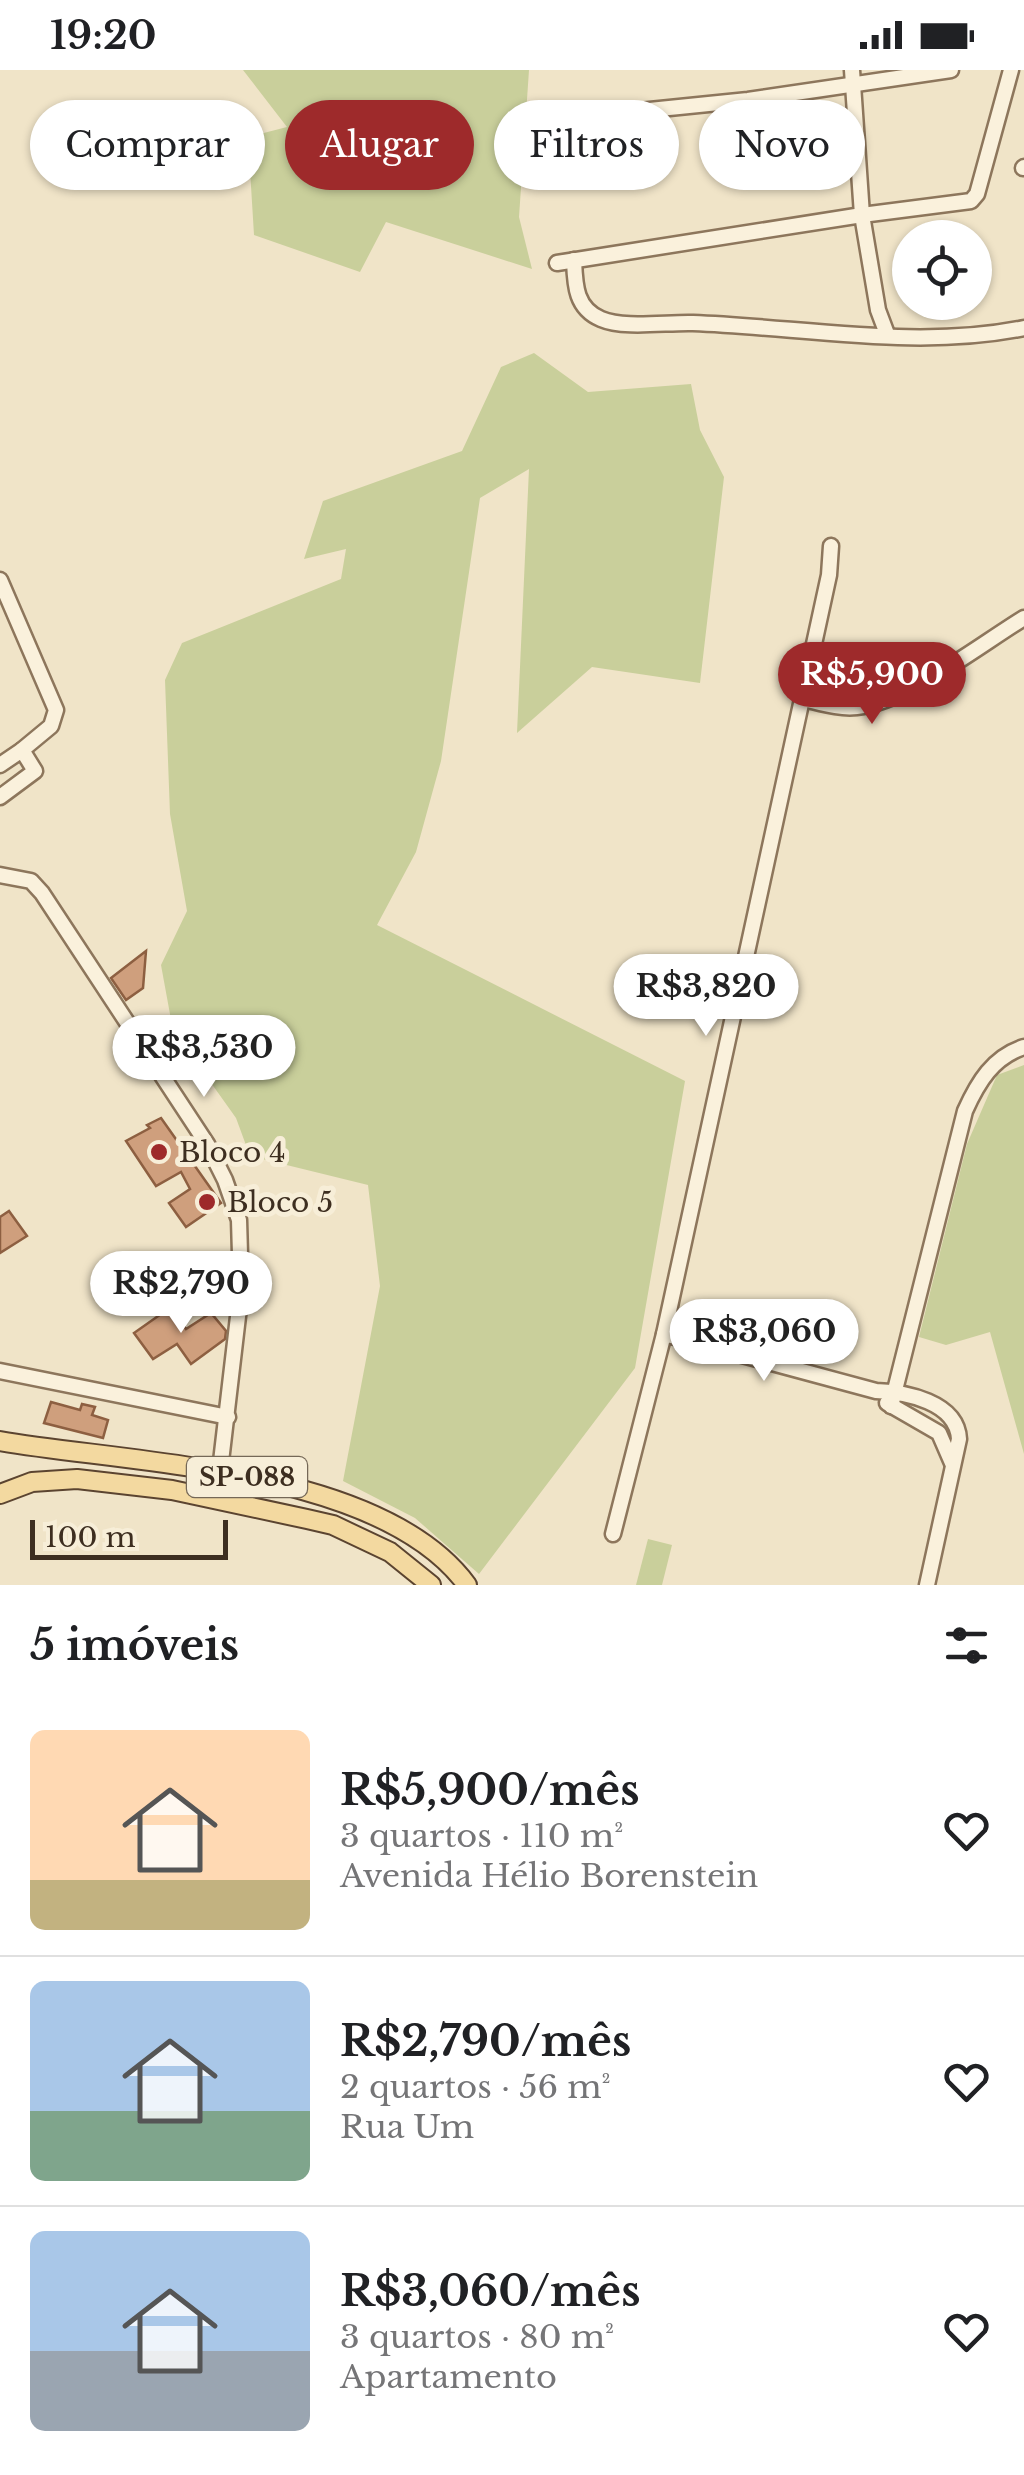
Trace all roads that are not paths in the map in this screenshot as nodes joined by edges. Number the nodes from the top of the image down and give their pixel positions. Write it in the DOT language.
graph roads {
  1 [pos="951,70"];
  2 [pos="1010,70"];
  3 [pos="852,78"];
  4 [pos="679,107"];
  5 [pos="862,215"];
  6 [pos="574,260"];
  7 [pos="556,263"];
  8 [pos="1024,328"];
  9 [pos="887,334"];
  10 [pos="831,546"];
  11 [pos="0,580"];
  12 [pos="1024,618"];
  13 [pos="812,656"];
  14 [pos="900,694"];
  15 [pos="803,698"];
  16 [pos="22,750"];
  17 [pos="0,765"];
  18 [pos="0,796"];
  19 [pos="0,875"];
  20 [pos="1024,1047"];
  21 [pos="664,1334"];
  22 [pos="0,1371"];
  23 [pos="893,1399"];
  24 [pos="228,1417"];
  25 [pos="0,1441"];
  26 [pos="220,1470"];
  27 [pos="0,1494"];
  28 [pos="612,1534"];
  29 [pos="431,1585"];
  30 [pos="468,1585"];
  31 [pos="926,1585"];
  1 -- 3 [label="street"];
  2 -- 5 [label="street"];
  3 -- 4 [label="street"];
  3 -- 5 [label="street"];
  5 -- 6 [label="street"];
  5 -- 9 [label="street"];
  6 -- 7 [label="street"];
  6 -- 9 [label="street"];
  8 -- 9 [label="street"];
  10 -- 13 [label="street"];
  11 -- 16 [label="street"];
  12 -- 14 [label="street"];
  13 -- 14 [label="street"];
  13 -- 15 [label="street"];
  14 -- 15 [label="street"];
  15 -- 21 [label="street"];
  16 -- 17 [label="street"];
  16 -- 18 [label="street"];
  19 -- 24 [label="street"];
  20 -- 23 [label="street"];
  21 -- 23 [label="street"];
  21 -- 28 [label="street"];
  22 -- 24 [label="street"];
  23 -- 31 [label="street"];
  24 -- 26 [label="street"];
  25 -- 26 [label="main road, SP-088"];
  26 -- 30 [label="main road, SP-088"];
  27 -- 29 [label="main road, SP-088"];
}
